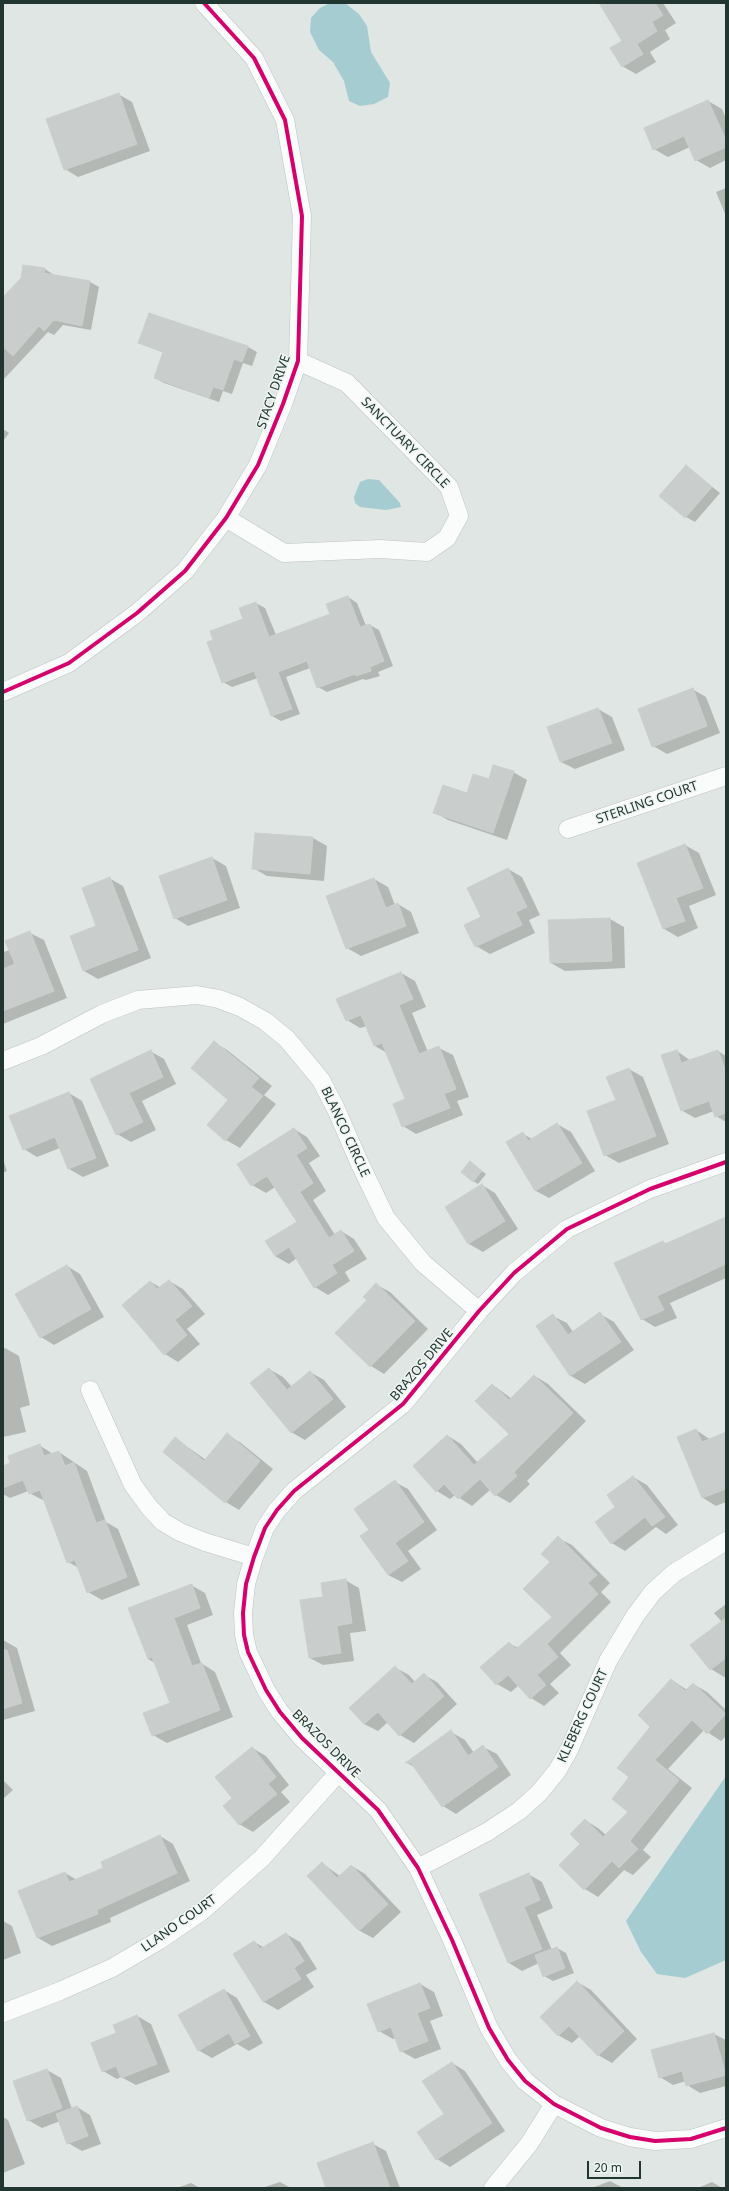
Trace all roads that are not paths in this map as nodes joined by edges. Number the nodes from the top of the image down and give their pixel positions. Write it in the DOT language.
graph roads {
  1 [pos="204,3"];
  2 [pos="298,361"];
  3 [pos="226,518"];
  4 [pos="3,692"];
  5 [pos="726,776"];
  6 [pos="568,829"];
  7 [pos="3,1061"];
  8 [pos="726,1162"];
  9 [pos="480,1311"];
  10 [pos="90,1390"];
  11 [pos="726,1541"];
  12 [pos="254,1557"];
  13 [pos="339,1772"];
  14 [pos="418,1868"];
  15 [pos="3,2013"];
  16 [pos="554,2104"];
  17 [pos="726,2128"];
  18 [pos="493,2188"];
  1 -- 2 [label="street, STACY DRIVE"];
  2 -- 3 [label="street, STACY DRIVE"];
  2 -- 3 [label="street, SANCTUARY CIRCLE"];
  3 -- 4 [label="street, STACY DRIVE"];
  5 -- 6 [label="street, STERLING COURT"];
  7 -- 9 [label="street, BLANCO CIRCLE"];
  8 -- 9 [label="street, BRAZOS DRIVE"];
  9 -- 12 [label="street, BRAZOS DRIVE"];
  10 -- 12 [label="street"];
  11 -- 14 [label="street, KLEBERG COURT"];
  12 -- 13 [label="street, BRAZOS DRIVE"];
  13 -- 14 [label="street, BRAZOS DRIVE"];
  13 -- 15 [label="street, LLANO COURT"];
  14 -- 16 [label="street, BRAZOS DRIVE"];
  16 -- 17 [label="street, BRAZOS DRIVE"];
  16 -- 18 [label="street"];
}
